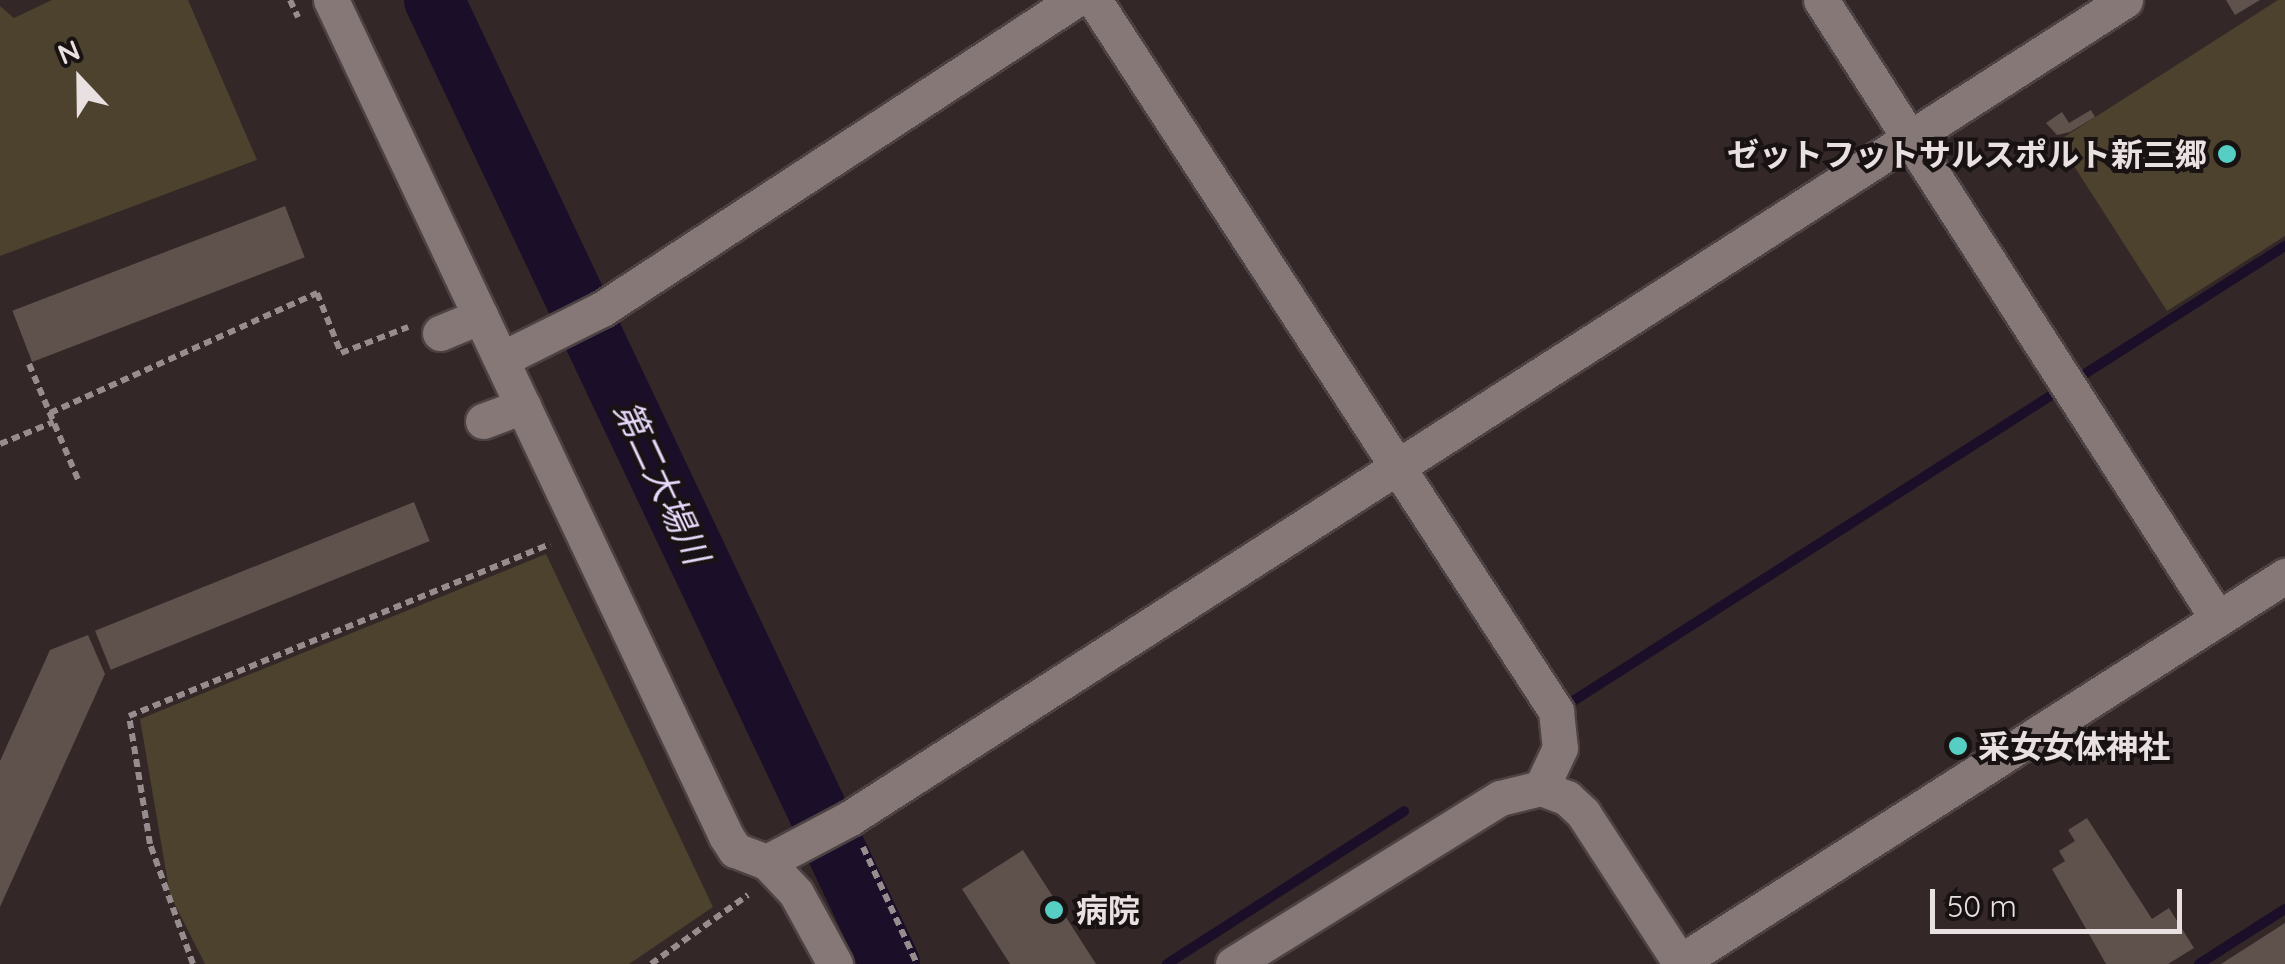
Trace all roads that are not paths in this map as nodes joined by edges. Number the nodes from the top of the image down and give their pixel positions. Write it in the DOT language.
graph roads {
  1 [pos="331,0"];
  2 [pos="1074,0"];
  3 [pos="1094,0"];
  4 [pos="1820,0"];
  5 [pos="2125,0"];
  6 [pos="1910,138"];
  7 [pos="481,316"];
  8 [pos="431,328"];
  9 [pos="502,359"];
  10 [pos="523,406"];
  11 [pos="484,422"];
  12 [pos="1400,466"];
  13 [pos="2285,576"];
  14 [pos="2218,620"];
  15 [pos="1541,788"];
  16 [pos="783,854"];
  17 [pos="1681,963"];
  18 [pos="835,964"];
  19 [pos="1233,964"];
  1 -- 7 [label="street"];
  2 -- 9 [label="street"];
  3 -- 12 [label="street"];
  4 -- 6 [label="street"];
  5 -- 6 [label="street"];
  6 -- 12 [label="street"];
  6 -- 14 [label="street"];
  7 -- 8 [label="street"];
  7 -- 9 [label="street"];
  9 -- 10 [label="street"];
  10 -- 11 [label="street"];
  10 -- 16 [label="street"];
  12 -- 15 [label="street"];
  12 -- 16 [label="street"];
  13 -- 14 [label="street"];
  14 -- 17 [label="street"];
  15 -- 17 [label="street"];
  15 -- 19 [label="street"];
  16 -- 18 [label="street"];
}
